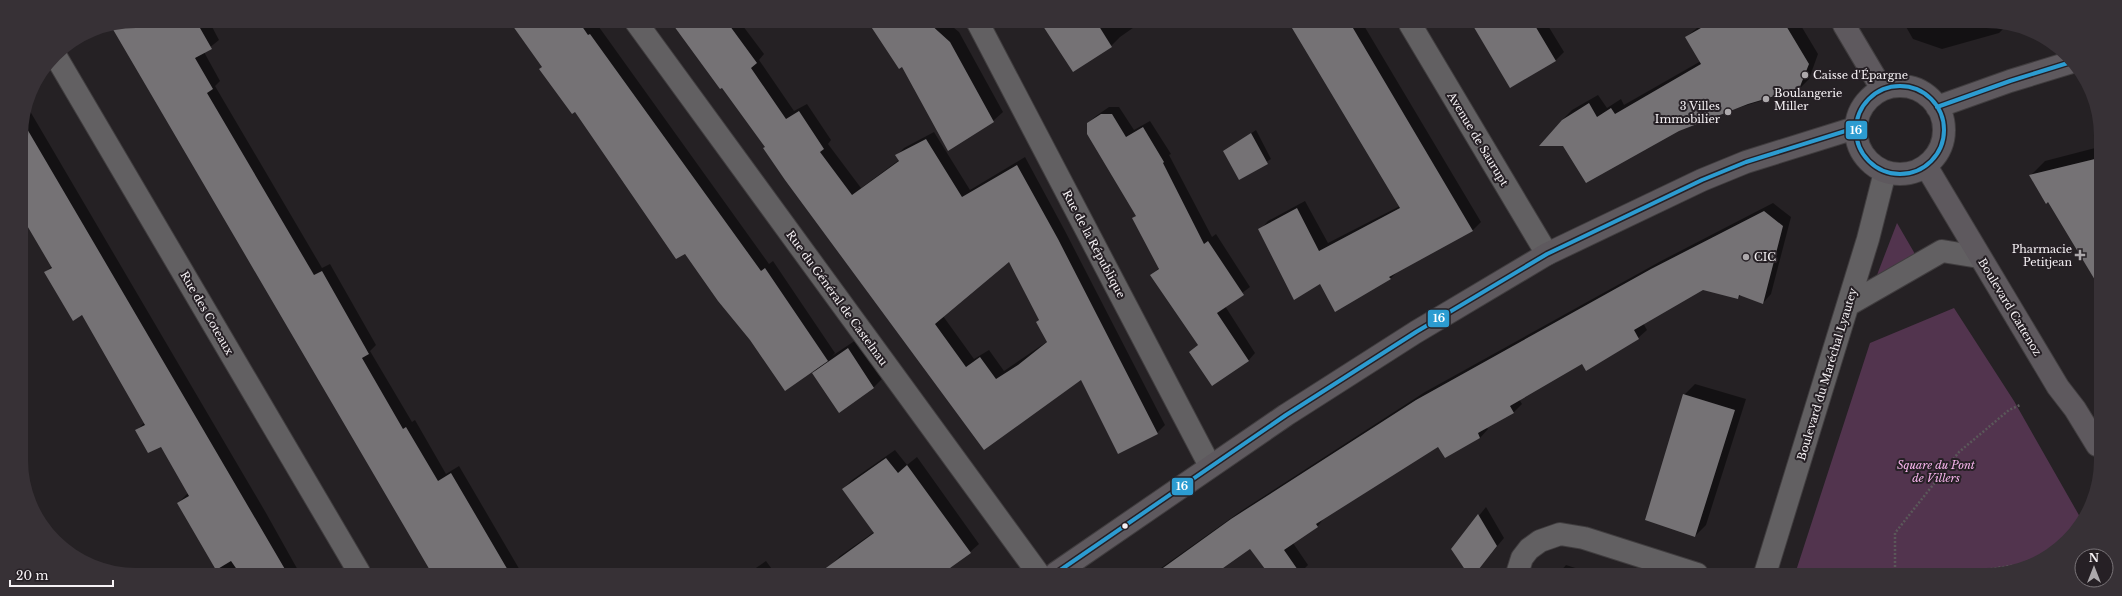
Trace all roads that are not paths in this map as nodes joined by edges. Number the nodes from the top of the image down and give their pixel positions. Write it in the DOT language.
graph roads {
  1 [pos="640,28"];
  2 [pos="981,28"];
  3 [pos="1412,28"];
  4 [pos="1846,28"];
  5 [pos="59,61"];
  6 [pos="2066,64"];
  7 [pos="1882,89"];
  8 [pos="1938,107"];
  9 [pos="1855,128"];
  10 [pos="1926,166"];
  11 [pos="1885,172"];
  12 [pos="1547,254"];
  13 [pos="1979,257"];
  14 [pos="1848,305"];
  15 [pos="2094,440"];
  16 [pos="1210,466"];
  17 [pos="357,568"];
  18 [pos="1034,568"];
  19 [pos="1063,568"];
  20 [pos="1519,568"];
  21 [pos="1678,568"];
  22 [pos="1767,568"];
  1 -- 18 [label="street, Rue du Général de Castelnau"];
  2 -- 16 [label="street, Rue de la République"];
  3 -- 12 [label="street, Avenue de Saurupt"];
  4 -- 7 [label="main road"];
  5 -- 17 [label="street, Rue des Coteaux"];
  6 -- 8 [label="main road"];
  7 -- 8 [label="main road"];
  7 -- 9 [label="main road"];
  8 -- 10 [label="main road"];
  9 -- 11 [label="main road"];
  9 -- 12 [label="main road"];
  10 -- 11 [label="main road"];
  10 -- 13 [label="main road, Boulevard Cattenoz"];
  11 -- 14 [label="street, Boulevard du Maréchal Lyautey"];
  12 -- 16 [label="main road"];
  13 -- 14 [label="street"];
  13 -- 15 [label="main road, Boulevard Cattenoz"];
  14 -- 22 [label="street, Boulevard du Maréchal Lyautey"];
  16 -- 19 [label="main road"];
  20 -- 21 [label="street"];
}
